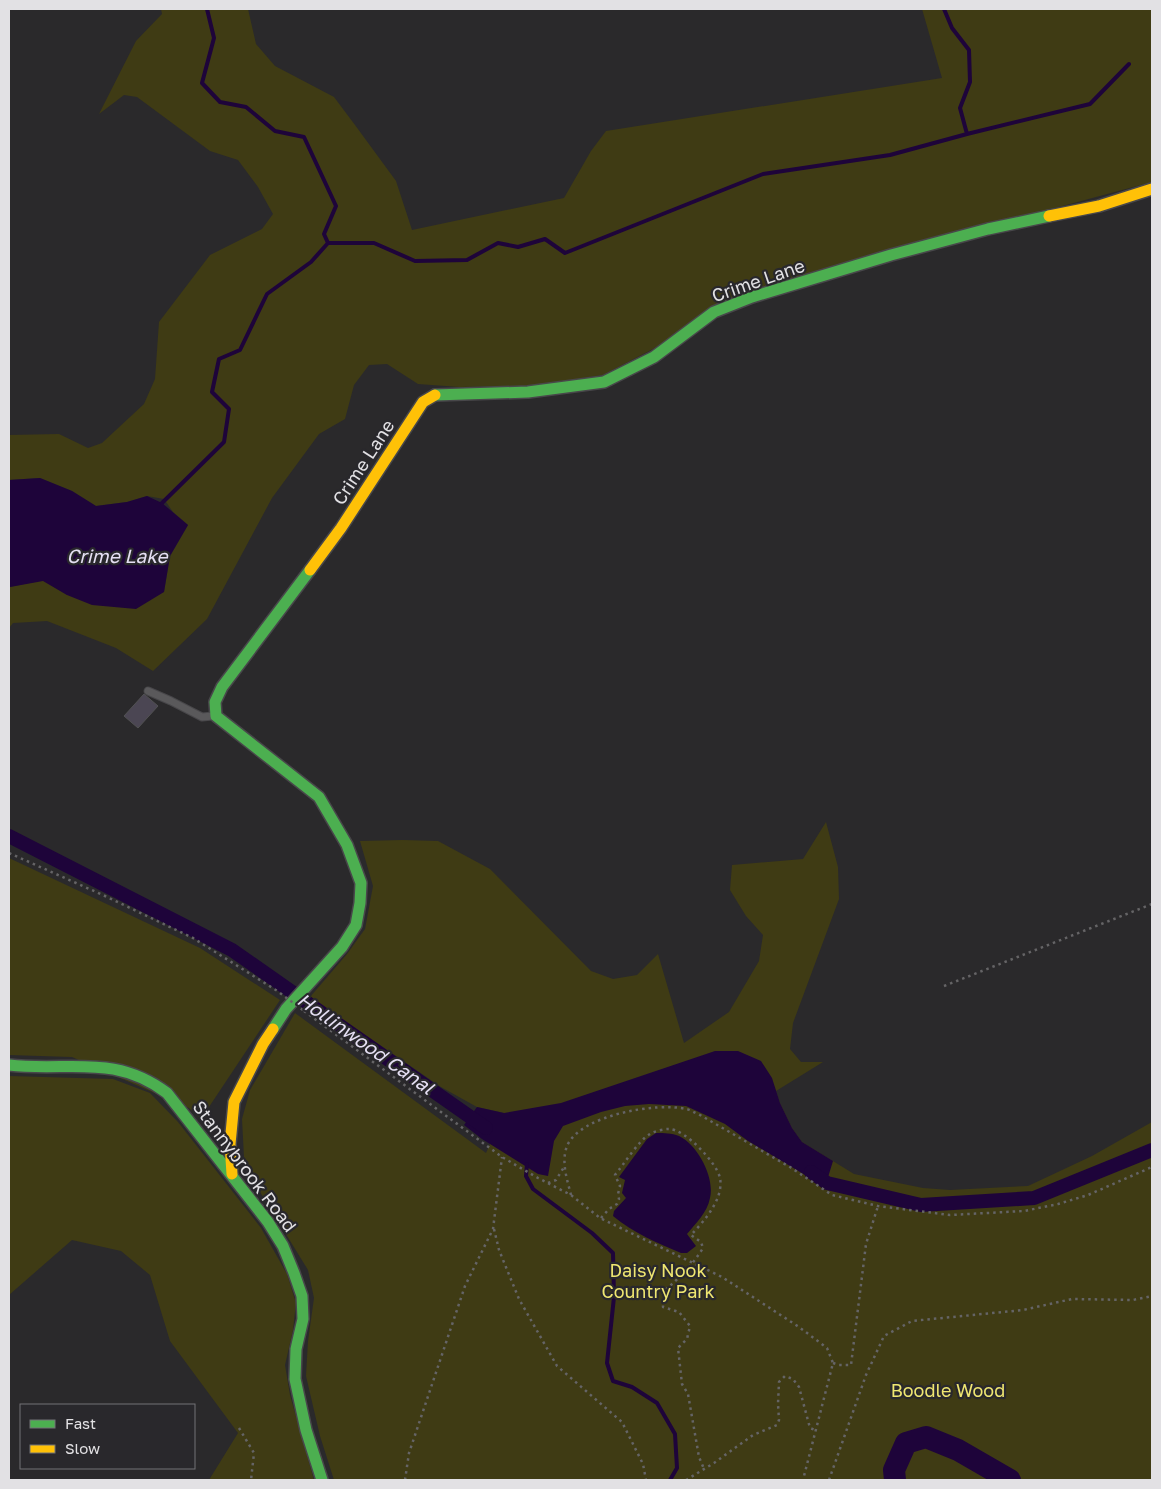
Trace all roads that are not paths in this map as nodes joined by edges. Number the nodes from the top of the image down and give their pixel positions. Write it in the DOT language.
graph roads {
  1 [pos="1152,189"];
  2 [pos="148,691"];
  3 [pos="216,716"];
  4 [pos="9,1065"];
  5 [pos="232,1174"];
  6 [pos="322,1480"];
  1 -- 3 [label="street, Crime Lane"];
  2 -- 3 [label="lane"];
  3 -- 5 [label="street"];
  4 -- 5 [label="street, Stannybrook Road"];
  5 -- 6 [label="street, Stannybrook Road"];
}
